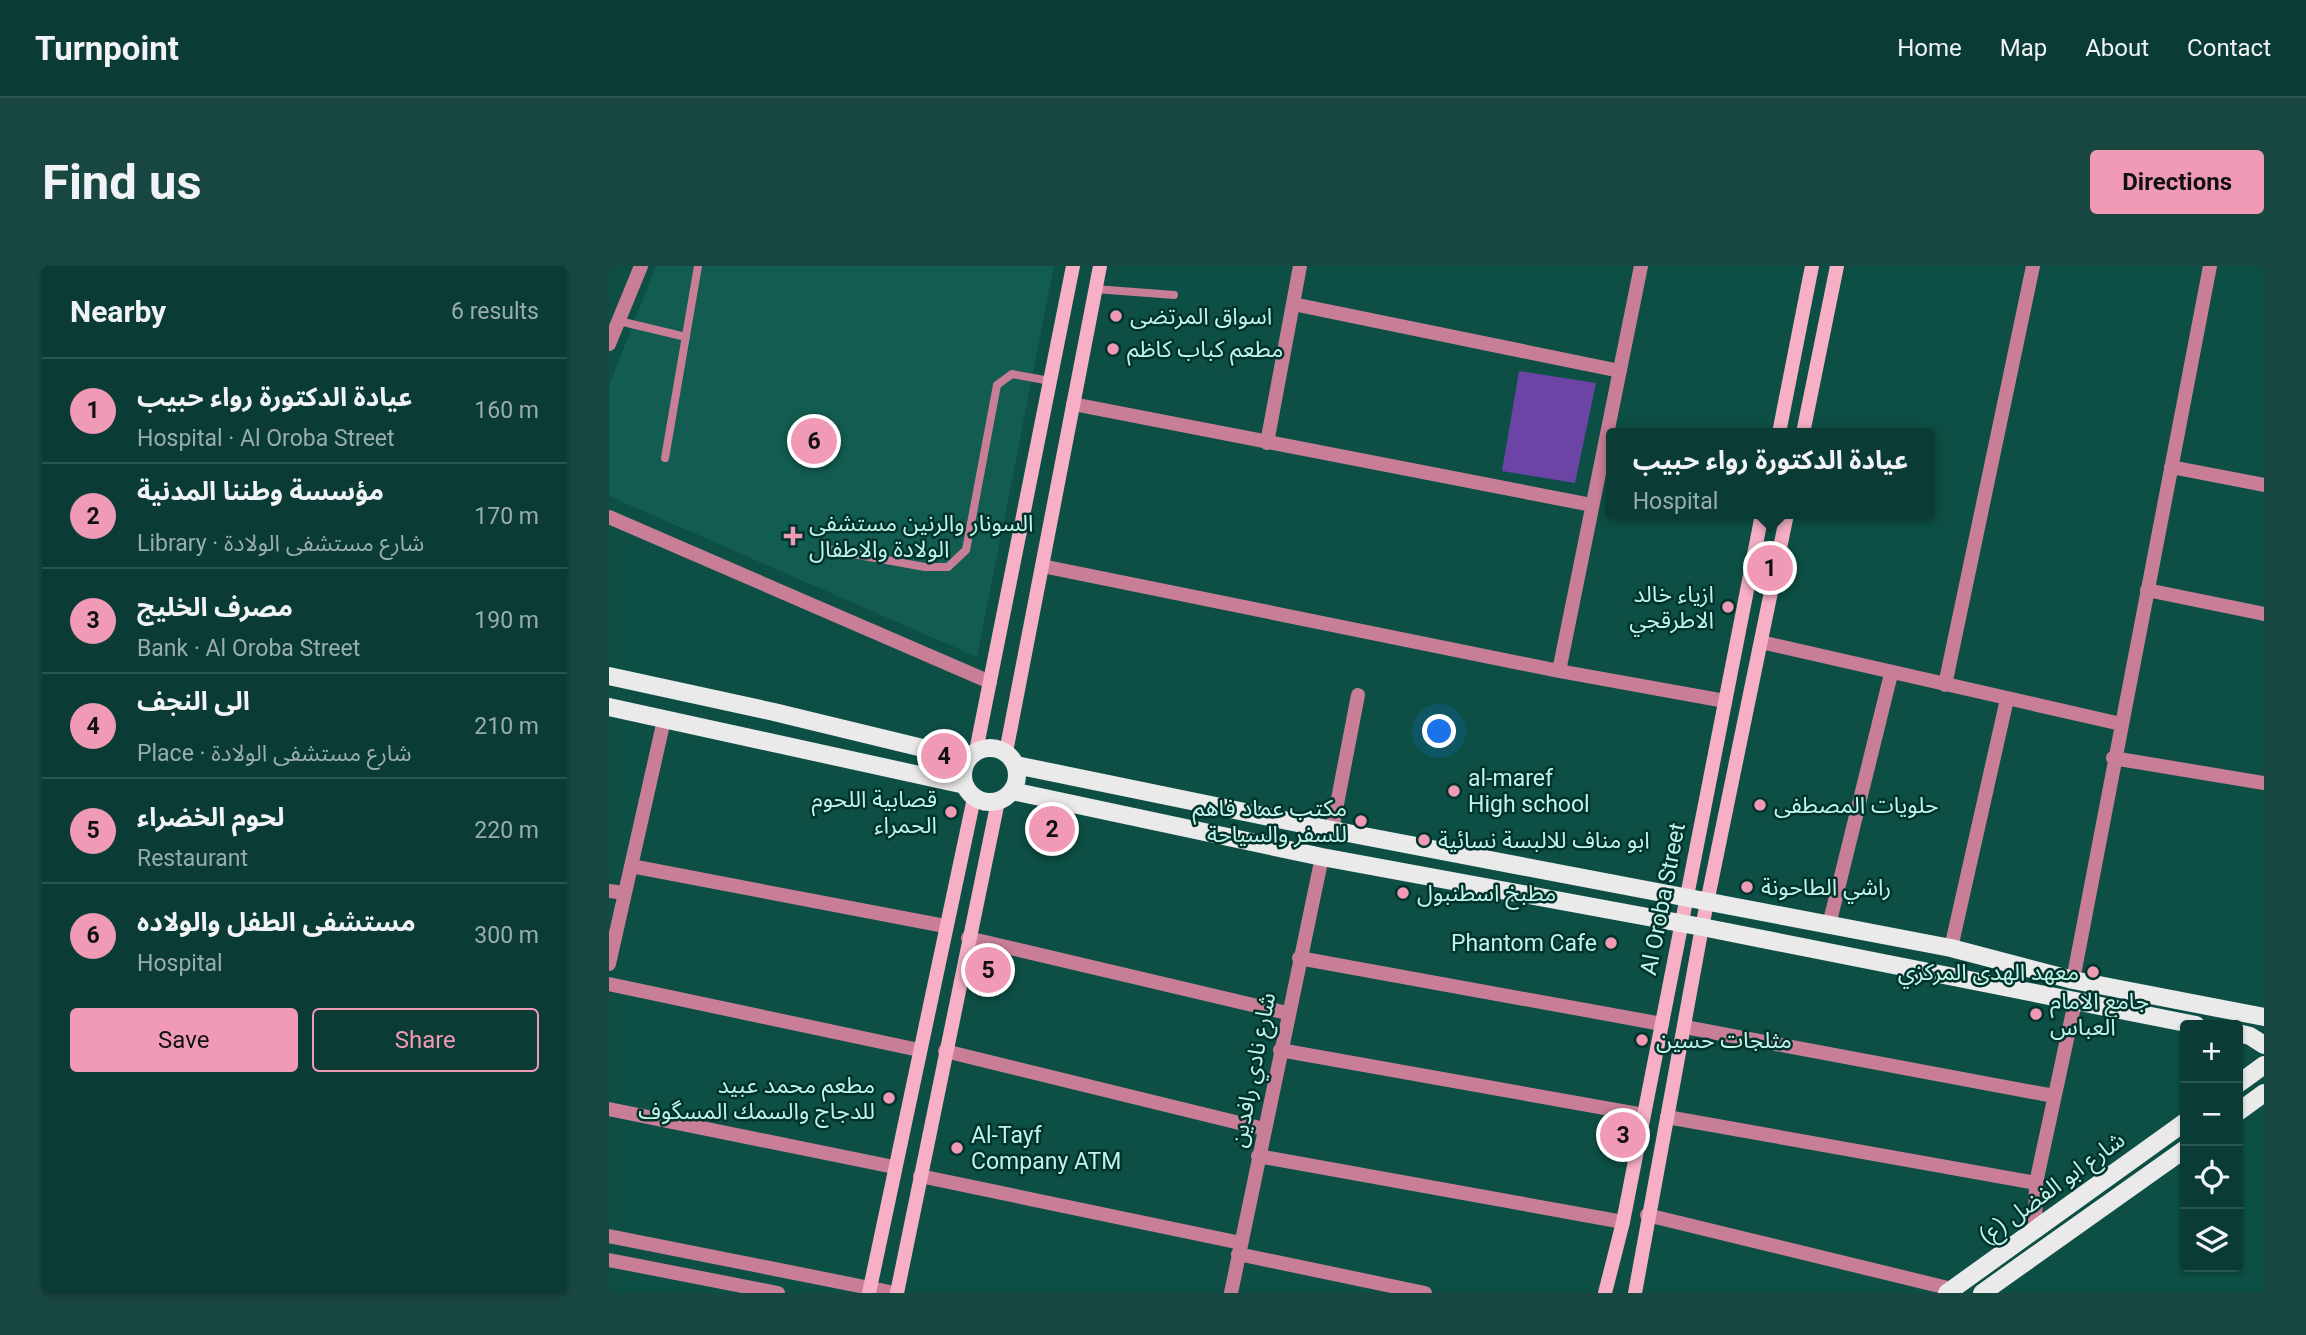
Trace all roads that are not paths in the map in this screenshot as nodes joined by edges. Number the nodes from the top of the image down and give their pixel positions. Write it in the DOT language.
graph roads {
  1 [pos="641,266"];
  2 [pos="698,266"];
  3 [pos="1071,266"];
  4 [pos="1100,266"];
  5 [pos="1300,266"];
  6 [pos="1640,266"];
  7 [pos="1812,266"];
  8 [pos="1837,266"];
  9 [pos="2033,266"];
  10 [pos="2210,266"];
  11 [pos="1095,289"];
  12 [pos="1174,295"];
  13 [pos="1293,304"];
  14 [pos="619,321"];
  15 [pos="686,337"];
  16 [pos="609,344"];
  17 [pos="1620,371"];
  18 [pos="1050,381"];
  19 [pos="1073,404"];
  20 [pos="1608,428"];
  21 [pos="1780,428"];
  22 [pos="1804,428"];
  23 [pos="1606,438"];
  24 [pos="1267,443"];
  25 [pos="665,458"];
  26 [pos="2171,467"];
  27 [pos="2264,485"];
  28 [pos="1592,505"];
  29 [pos="609,517"];
  30 [pos="1761,519"];
  31 [pos="1786,519"];
  32 [pos="825,549"];
  33 [pos="1042,566"];
  34 [pos="2147,590"];
  35 [pos="2264,614"];
  36 [pos="1761,642"];
  37 [pos="1559,671"];
  38 [pos="1891,674"];
  39 [pos="609,676"];
  40 [pos="990,682"];
  41 [pos="1945,685"];
  42 [pos="1358,695"];
  43 [pos="2007,699"];
  44 [pos="1725,701"];
  45 [pos="609,707"];
  46 [pos="664,720"];
  47 [pos="2121,724"];
  48 [pos="972,755"];
  49 [pos="2113,758"];
  50 [pos="1011,759"];
  51 [pos="2264,783"];
  52 [pos="970,792"];
  53 [pos="1005,796"];
  54 [pos="1332,830"];
  55 [pos="1322,857"];
  56 [pos="631,866"];
  57 [pos="609,891"];
  58 [pos="625,893"];
  59 [pos="1686,897"];
  60 [pos="1708,902"];
  61 [pos="1681,924"];
  62 [pos="1829,925"];
  63 [pos="944,926"];
  64 [pos="1702,927"];
  65 [pos="968,938"];
  66 [pos="1951,948"];
  67 [pos="1299,958"];
  68 [pos="609,964"];
  69 [pos="2073,980"];
  70 [pos="609,984"];
  71 [pos="2075,1002"];
  72 [pos="1287,1013"];
  73 [pos="2264,1017"];
  74 [pos="2180,1022"];
  75 [pos="1662,1024"];
  76 [pos="1685,1027"];
  77 [pos="2243,1035"];
  78 [pos="2264,1045"];
  79 [pos="919,1050"];
  80 [pos="1280,1050"];
  81 [pos="945,1051"];
  82 [pos="2264,1065"];
  83 [pos="2239,1083"];
  84 [pos="2264,1093"];
  85 [pos="2054,1096"];
  86 [pos="2243,1108"];
  87 [pos="609,1109"];
  88 [pos="1644,1115"];
  89 [pos="1667,1117"];
  90 [pos="2180,1126"];
  91 [pos="1264,1129"];
  92 [pos="2180,1153"];
  93 [pos="1258,1156"];
  94 [pos="894,1167"];
  95 [pos="920,1176"];
  96 [pos="2036,1183"];
  97 [pos="1647,1215"];
  98 [pos="1623,1222"];
  99 [pos="2035,1230"];
  100 [pos="609,1236"];
  101 [pos="1240,1249"];
  102 [pos="609,1260"];
  103 [pos="870,1291"];
  104 [pos="1949,1291"];
  105 [pos="778,1293"];
  106 [pos="896,1293"];
  107 [pos="1231,1293"];
  108 [pos="1425,1293"];
  109 [pos="1605,1293"];
  110 [pos="1635,1293"];
  111 [pos="1982,1293"];
  1 -- 14 [label="street"];
  2 -- 15 [label="lane"];
  3 -- 18 [label="main road"];
  4 -- 11 [label="main road"];
  5 -- 13 [label="street"];
  6 -- 17 [label="street"];
  7 -- 21 [label="main road"];
  8 -- 22 [label="main road"];
  9 -- 41 [label="street"];
  10 -- 26 [label="street"];
  11 -- 12 [label="lane"];
  11 -- 19 [label="main road"];
  13 -- 17 [label="street"];
  13 -- 24 [label="street"];
  14 -- 15 [label="lane"];
  14 -- 16 [label="street"];
  15 -- 25 [label="lane"];
  17 -- 20 [label="street"];
  18 -- 32 [label="lane"];
  18 -- 40 [label="main road"];
  19 -- 24 [label="street"];
  19 -- 33 [label="main road"];
  23 -- 28 [label="street"];
  24 -- 28 [label="street"];
  26 -- 27 [label="street"];
  26 -- 34 [label="street"];
  28 -- 37 [label="street"];
  29 -- 40 [label="street"];
  30 -- 44 [label="main road, Al Oroba Street"];
  31 -- 36 [label="main road, Al Oroba Street"];
  33 -- 37 [label="street"];
  33 -- 50 [label="main road"];
  34 -- 35 [label="street"];
  34 -- 47 [label="street"];
  36 -- 38 [label="street"];
  36 -- 60 [label="main road, Al Oroba Street"];
  37 -- 44 [label="street"];
  38 -- 41 [label="street"];
  38 -- 62 [label="street"];
  39 -- 48 [label="main road"];
  40 -- 48 [label="main road"];
  41 -- 43 [label="street"];
  42 -- 54 [label="street"];
  43 -- 47 [label="street"];
  43 -- 66 [label="street"];
  44 -- 59 [label="main road, Al Oroba Street"];
  45 -- 46 [label="main road"];
  46 -- 52 [label="main road"];
  46 -- 56 [label="street"];
  47 -- 49 [label="street"];
  48 -- 50 [label="main road"];
  48 -- 52 [label="main road"];
  49 -- 51 [label="street"];
  49 -- 69 [label="street"];
  50 -- 53 [label="main road"];
  50 -- 54 [label="main road"];
  52 -- 53 [label="main road"];
  52 -- 63 [label="main road"];
  53 -- 55 [label="main road"];
  53 -- 65 [label="main road"];
  54 -- 59 [label="main road"];
  55 -- 61 [label="main road"];
  55 -- 67 [label="street, شارع نادي رافدين"];
  56 -- 58 [label="street"];
  56 -- 63 [label="street"];
  57 -- 58 [label="street"];
  58 -- 68 [label="street"];
  59 -- 60 [label="main road"];
  59 -- 61 [label="main road, Al Oroba Street"];
  60 -- 62 [label="main road"];
  60 -- 64 [label="main road, Al Oroba Street"];
  61 -- 64 [label="main road"];
  61 -- 75 [label="main road, Al Oroba Street"];
  62 -- 66 [label="main road"];
  63 -- 79 [label="main road"];
  64 -- 71 [label="main road"];
  64 -- 76 [label="main road, Al Oroba Street"];
  65 -- 72 [label="street"];
  65 -- 81 [label="main road"];
  66 -- 69 [label="main road"];
  67 -- 72 [label="street, شارع نادي رافدين"];
  67 -- 75 [label="street"];
  69 -- 73 [label="main road"];
  70 -- 79 [label="street"];
  71 -- 74 [label="main road"];
  71 -- 85 [label="street"];
  72 -- 80 [label="street, شارع نادي رافدين"];
  75 -- 88 [label="main road, Al Oroba Street"];
  76 -- 85 [label="street"];
  76 -- 89 [label="main road, Al Oroba Street"];
  77 -- 78 [label="main road"];
  79 -- 94 [label="main road"];
  80 -- 88 [label="street"];
  80 -- 91 [label="street, شارع نادي رافدين"];
  81 -- 91 [label="street"];
  81 -- 95 [label="main road"];
  82 -- 83 [label="main road"];
  84 -- 86 [label="main road"];
  85 -- 96 [label="street"];
  87 -- 94 [label="street"];
  88 -- 98 [label="main road, Al Oroba Street"];
  89 -- 96 [label="street"];
  89 -- 97 [label="main road, Al Oroba Street"];
  90 -- 99 [label="main road, شارع ابو الفضل (ع)"];
  91 -- 93 [label="street, شارع نادي رافدين"];
  92 -- 111 [label="main road, شارع ابو الفضل (ع)"];
  93 -- 98 [label="street"];
  93 -- 101 [label="street, شارع نادي رافدين"];
  94 -- 103 [label="main road"];
  95 -- 101 [label="street"];
  95 -- 106 [label="main road"];
  96 -- 99 [label="street"];
  97 -- 104 [label="street"];
  97 -- 110 [label="main road, Al Oroba Street"];
  98 -- 109 [label="main road, Al Oroba Street"];
  99 -- 104 [label="main road, شارع ابو الفضل (ع)"];
  100 -- 103 [label="street"];
  101 -- 107 [label="street, شارع نادي رافدين"];
  101 -- 108 [label="street"];
  102 -- 105 [label="street"];
  103 -- 106 [label="street"];
}
